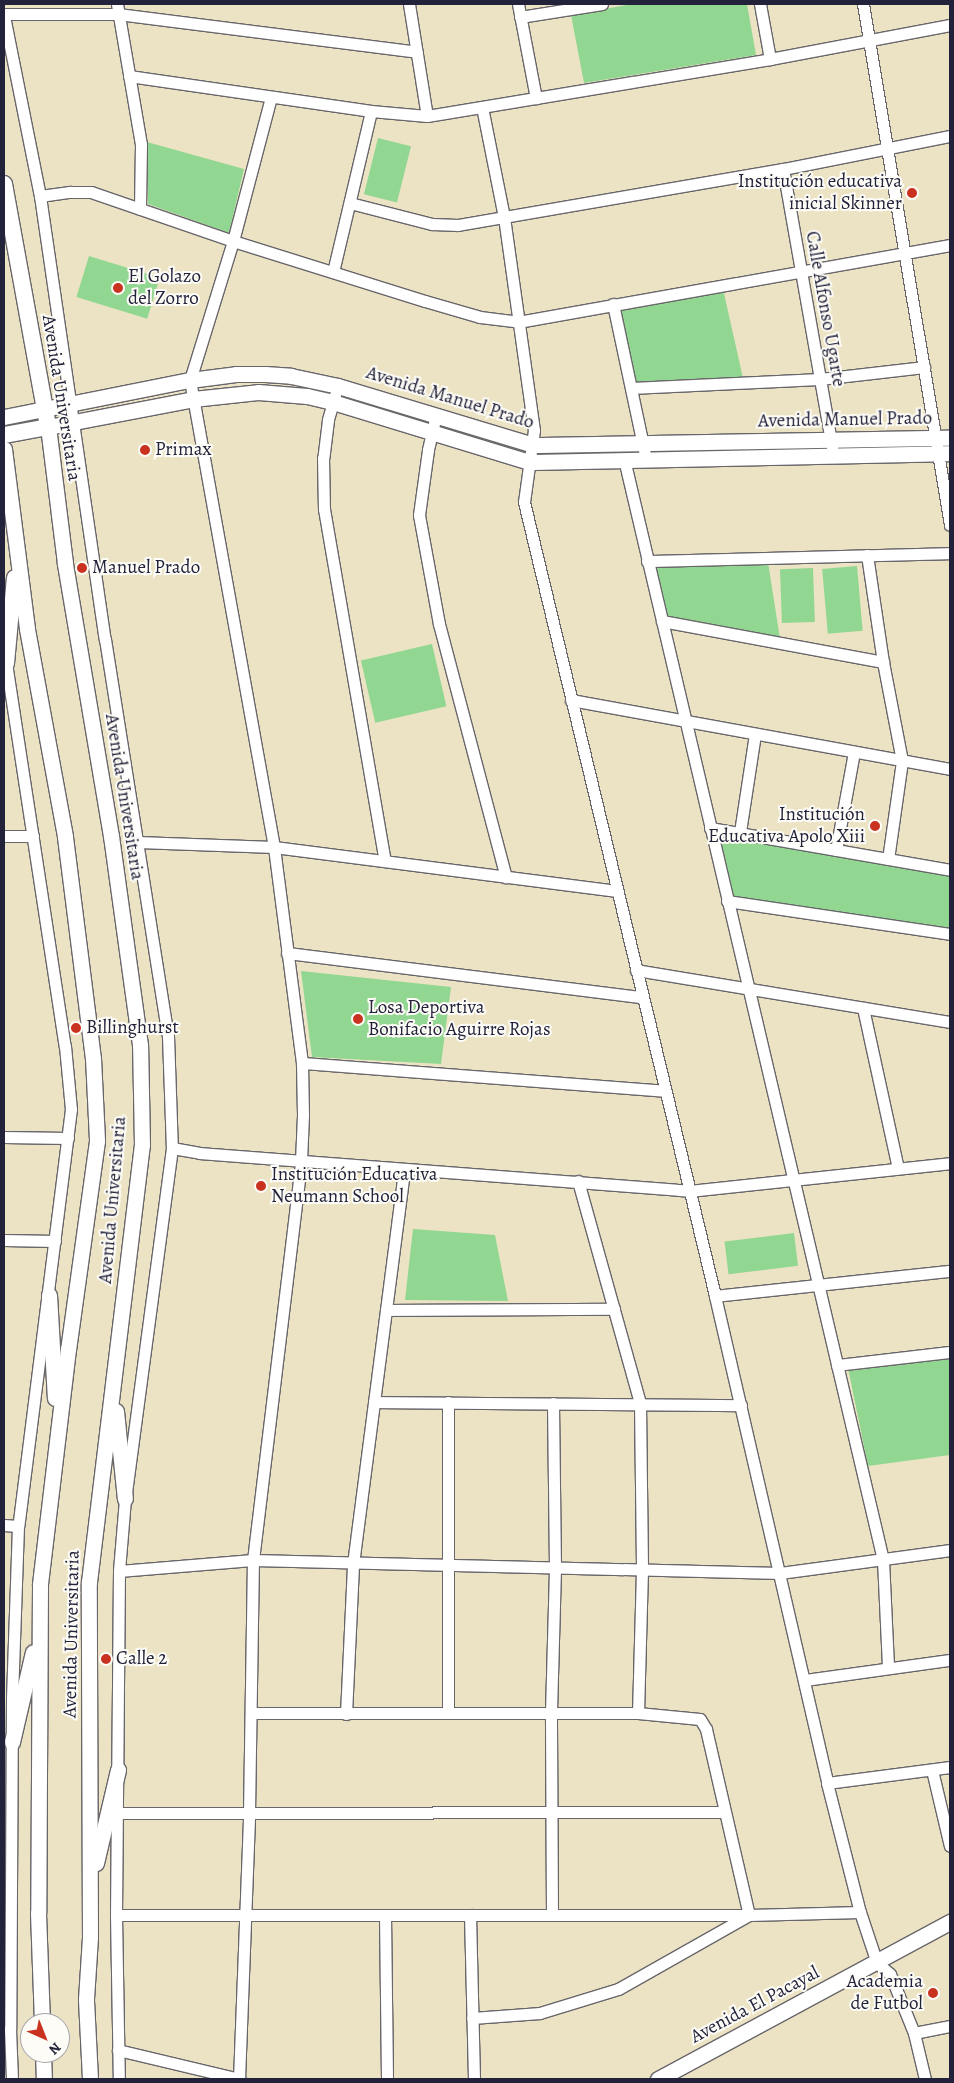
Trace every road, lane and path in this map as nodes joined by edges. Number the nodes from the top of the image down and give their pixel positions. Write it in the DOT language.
graph roads {
  1 [pos="409,4"];
  2 [pos="518,4"];
  3 [pos="602,4"];
  4 [pos="760,4"];
  5 [pos="862,4"];
  6 [pos="580,6"];
  7 [pos="118,9"];
  8 [pos="4,15"];
  9 [pos="520,17"];
  10 [pos="950,25"];
  11 [pos="869,40"];
  12 [pos="417,52"];
  13 [pos="770,59"];
  14 [pos="129,76"];
  15 [pos="271,97"];
  16 [pos="536,98"];
  17 [pos="482,107"];
  18 [pos="371,111"];
  19 [pos="427,116"];
  20 [pos="950,136"];
  21 [pos="887,148"];
  22 [pos="783,169"];
  23 [pos="4,184"];
  24 [pos="40,196"];
  25 [pos="350,203"];
  26 [pos="140,209"];
  27 [pos="6,210"];
  28 [pos="504,217"];
  29 [pos="233,241"];
  30 [pos="950,245"];
  31 [pos="904,252"];
  32 [pos="801,270"];
  33 [pos="333,272"];
  34 [pos="613,304"];
  35 [pos="518,322"];
  36 [pos="924,368"];
  37 [pos="820,378"];
  38 [pos="190,380"];
  39 [pos="338,386"];
  40 [pos="632,388"];
  41 [pos="193,399"];
  42 [pos="333,402"];
  43 [pos="71,404"];
  44 [pos="44,409"];
  45 [pos="436,415"];
  46 [pos="4,417"];
  47 [pos="74,422"];
  48 [pos="48,427"];
  49 [pos="432,432"];
  50 [pos="4,435"];
  51 [pos="643,443"];
  52 [pos="533,445"];
  53 [pos="944,446"];
  54 [pos="832,448"];
  55 [pos="4,449"];
  56 [pos="646,459"];
  57 [pos="624,460"];
  58 [pos="530,462"];
  59 [pos="950,525"];
  60 [pos="16,546"];
  61 [pos="950,553"];
  62 [pos="867,555"];
  63 [pos="647,561"];
  64 [pos="662,621"];
  65 [pos="4,646"];
  66 [pos="883,662"];
  67 [pos="6,663"];
  68 [pos="570,700"];
  69 [pos="686,721"];
  70 [pos="755,734"];
  71 [pos="854,752"];
  72 [pos="902,761"];
  73 [pos="950,769"];
  74 [pos="710,828"];
  75 [pos="740,832"];
  76 [pos="4,836"];
  77 [pos="33,836"];
  78 [pos="138,842"];
  79 [pos="274,847"];
  80 [pos="836,850"];
  81 [pos="888,859"];
  82 [pos="385,862"];
  83 [pos="950,870"];
  84 [pos="506,877"];
  85 [pos="617,891"];
  86 [pos="727,901"];
  87 [pos="950,934"];
  88 [pos="287,953"];
  89 [pos="636,970"];
  90 [pos="748,989"];
  91 [pos="642,997"];
  92 [pos="862,1008"];
  93 [pos="950,1022"];
  94 [pos="302,1063"];
  95 [pos="665,1090"];
  96 [pos="4,1137"];
  97 [pos="68,1138"];
  98 [pos="172,1148"];
  99 [pos="300,1161"];
  100 [pos="950,1163"];
  101 [pos="898,1168"];
  102 [pos="404,1169"];
  103 [pos="793,1180"];
  104 [pos="578,1181"];
  105 [pos="689,1192"];
  106 [pos="4,1240"];
  107 [pos="55,1241"];
  108 [pos="950,1271"];
  109 [pos="817,1284"];
  110 [pos="49,1295"];
  111 [pos="715,1296"];
  112 [pos="614,1309"];
  113 [pos="386,1310"];
  114 [pos="950,1352"];
  115 [pos="837,1365"];
  116 [pos="113,1383"];
  117 [pos="374,1402"];
  118 [pos="448,1402"];
  119 [pos="553,1403"];
  120 [pos="640,1403"];
  121 [pos="741,1405"];
  122 [pos="58,1436"];
  123 [pos="125,1499"];
  124 [pos="4,1525"];
  125 [pos="18,1526"];
  126 [pos="950,1550"];
  127 [pos="253,1560"];
  128 [pos="883,1560"];
  129 [pos="353,1564"];
  130 [pos="448,1566"];
  131 [pos="555,1568"];
  132 [pos="642,1570"];
  133 [pos="119,1571"];
  134 [pos="780,1572"];
  135 [pos="40,1626"];
  136 [pos="950,1660"];
  137 [pos="888,1668"];
  138 [pos="805,1680"];
  139 [pos="551,1712"];
  140 [pos="638,1712"];
  141 [pos="251,1713"];
  142 [pos="448,1713"];
  143 [pos="346,1714"];
  144 [pos="12,1742"];
  145 [pos="950,1767"];
  146 [pos="118,1770"];
  147 [pos="932,1770"];
  148 [pos="828,1783"];
  149 [pos="551,1812"];
  150 [pos="724,1812"];
  151 [pos="117,1813"];
  152 [pos="249,1813"];
  153 [pos="950,1846"];
  154 [pos="8,1871"];
  155 [pos="90,1889"];
  156 [pos="860,1912"];
  157 [pos="116,1915"];
  158 [pos="245,1915"];
  159 [pos="384,1915"];
  160 [pos="470,1915"];
  161 [pos="552,1915"];
  162 [pos="749,1915"];
  163 [pos="950,1922"];
  164 [pos="877,1963"];
  165 [pos="42,2013"];
  166 [pos="472,2018"];
  167 [pos="950,2026"];
  168 [pos="7,2027"];
  169 [pos="914,2033"];
  170 [pos="118,2050"];
  171 [pos="43,2063"];
  172 [pos="12,2079"];
  173 [pos="44,2079"];
  174 [pos="90,2079"];
  175 [pos="119,2079"];
  176 [pos="240,2079"];
  177 [pos="387,2079"];
  178 [pos="474,2079"];
  179 [pos="658,2079"];
  180 [pos="925,2079"];
  1 -- 12 [label="street"];
  2 -- 9 [label="street"];
  3 -- 6 [label="street"];
  4 -- 13 [label="street"];
  5 -- 11 [label="street"];
  6 -- 9 [label="street"];
  7 -- 8 [label="street"];
  7 -- 12 [label="street"];
  7 -- 14 [label="street"];
  8 -- 24 [label="street, Avenida Universitaria"];
  9 -- 16 [label="street"];
  10 -- 11 [label="street"];
  11 -- 13 [label="street"];
  11 -- 21 [label="street"];
  12 -- 19 [label="street"];
  13 -- 16 [label="street"];
  14 -- 15 [label="street"];
  14 -- 26 [label="street"];
  15 -- 18 [label="street"];
  15 -- 29 [label="street"];
  16 -- 17 [label="street"];
  17 -- 19 [label="street"];
  17 -- 28 [label="street"];
  18 -- 19 [label="street"];
  18 -- 25 [label="street"];
  20 -- 21 [label="street"];
  21 -- 22 [label="street"];
  21 -- 31 [label="street"];
  22 -- 28 [label="street"];
  22 -- 32 [label="street, Calle Alfonso Ugarte"];
  23 -- 27 [label="main road, Avenida Universitaria"];
  24 -- 26 [label="street"];
  24 -- 43 [label="street, Avenida Universitaria"];
  25 -- 28 [label="street"];
  25 -- 33 [label="street"];
  26 -- 29 [label="street"];
  27 -- 44 [label="main road, Avenida Universitaria"];
  28 -- 35 [label="street"];
  29 -- 33 [label="street"];
  29 -- 38 [label="street"];
  30 -- 31 [label="street"];
  31 -- 32 [label="street"];
  31 -- 36 [label="street"];
  32 -- 34 [label="street"];
  32 -- 37 [label="street, Calle Alfonso Ugarte"];
  33 -- 35 [label="street"];
  34 -- 35 [label="street"];
  34 -- 40 [label="street"];
  35 -- 52 [label="street"];
  36 -- 37 [label="street"];
  36 -- 53 [label="street"];
  37 -- 40 [label="street"];
  37 -- 54 [label="street, Calle Alfonso Ugarte"];
  38 -- 39 [label="street, Avenida Manuel Prado"];
  38 -- 41 [label="street"];
  38 -- 43 [label="street, Avenida Manuel Prado"];
  39 -- 42 [label="street"];
  39 -- 45 [label="street, Avenida Manuel Prado"];
  40 -- 51 [label="street"];
  41 -- 42 [label="street, Avenida Manuel Prado"];
  41 -- 47 [label="street, Avenida Manuel Prado"];
  41 -- 79 [label="street"];
  42 -- 49 [label="street, Avenida Manuel Prado"];
  42 -- 82 [label="street"];
  43 -- 44 [label="street, Avenida Manuel Prado"];
  43 -- 47 [label="street, Avenida Universitaria"];
  44 -- 46 [label="street, Avenida Manuel Prado"];
  44 -- 48 [label="main road, Avenida Universitaria"];
  45 -- 49 [label="street"];
  45 -- 52 [label="street, Avenida Manuel Prado"];
  47 -- 48 [label="street, Avenida Manuel Prado"];
  47 -- 78 [label="street, Avenida Universitaria"];
  48 -- 50 [label="main road, Avenida Manuel Prado"];
  48 -- 116 [label="street, Avenida Universitaria"];
  49 -- 58 [label="street, Avenida Manuel Prado"];
  49 -- 84 [label="street"];
  51 -- 52 [label="street, Avenida Manuel Prado"];
  51 -- 54 [label="street, Avenida Manuel Prado"];
  51 -- 56 [label="street"];
  52 -- 58 [label="street"];
  53 -- 54 [label="street, Avenida Manuel Prado"];
  53 -- 59 [label="street"];
  54 -- 56 [label="street, Avenida Manuel Prado"];
  55 -- 60 [label="street, Avenida Universitaria"];
  56 -- 57 [label="street, Avenida Manuel Prado"];
  57 -- 58 [label="street, Avenida Manuel Prado"];
  57 -- 63 [label="street"];
  58 -- 68 [label="street"];
  60 -- 67 [label="street"];
  60 -- 122 [label="street, Avenida Universitaria"];
  61 -- 62 [label="street"];
  62 -- 63 [label="street"];
  62 -- 66 [label="street"];
  63 -- 64 [label="street"];
  64 -- 66 [label="street"];
  64 -- 69 [label="street"];
  65 -- 67 [label="street"];
  66 -- 72 [label="street"];
  67 -- 77 [label="street"];
  68 -- 69 [label="street"];
  68 -- 85 [label="street"];
  69 -- 70 [label="street"];
  69 -- 74 [label="street"];
  70 -- 71 [label="street"];
  70 -- 75 [label="street"];
  71 -- 72 [label="street"];
  71 -- 80 [label="street"];
  72 -- 73 [label="street"];
  72 -- 81 [label="street"];
  74 -- 75 [label="street"];
  74 -- 86 [label="street"];
  75 -- 80 [label="street"];
  76 -- 77 [label="street"];
  77 -- 97 [label="street"];
  78 -- 79 [label="street"];
  78 -- 98 [label="street, Avenida Universitaria"];
  79 -- 82 [label="street"];
  79 -- 88 [label="street"];
  80 -- 81 [label="street"];
  81 -- 83 [label="street"];
  82 -- 84 [label="street"];
  84 -- 85 [label="street"];
  85 -- 89 [label="street"];
  86 -- 87 [label="street"];
  86 -- 90 [label="street"];
  88 -- 91 [label="street"];
  88 -- 94 [label="street"];
  89 -- 90 [label="street"];
  89 -- 91 [label="street"];
  90 -- 92 [label="street"];
  90 -- 103 [label="street"];
  91 -- 95 [label="street"];
  92 -- 93 [label="street"];
  92 -- 101 [label="street"];
  94 -- 95 [label="street"];
  94 -- 99 [label="street"];
  95 -- 105 [label="street"];
  96 -- 97 [label="street"];
  97 -- 107 [label="street"];
  98 -- 99 [label="street"];
  98 -- 123 [label="street, Avenida Universitaria"];
  99 -- 102 [label="street"];
  99 -- 127 [label="street"];
  100 -- 101 [label="street"];
  101 -- 103 [label="street"];
  102 -- 104 [label="street"];
  102 -- 113 [label="street"];
  103 -- 105 [label="street"];
  103 -- 109 [label="street"];
  104 -- 105 [label="street"];
  104 -- 112 [label="street"];
  105 -- 111 [label="street"];
  106 -- 107 [label="street"];
  107 -- 110 [label="street"];
  108 -- 109 [label="street"];
  109 -- 111 [label="street"];
  109 -- 115 [label="street"];
  110 -- 122 [label="street"];
  110 -- 125 [label="street"];
  111 -- 121 [label="street"];
  112 -- 113 [label="street"];
  112 -- 120 [label="street"];
  113 -- 117 [label="street"];
  114 -- 115 [label="street"];
  115 -- 128 [label="street"];
  116 -- 123 [label="street"];
  116 -- 155 [label="street, Avenida Universitaria"];
  117 -- 118 [label="street"];
  117 -- 129 [label="street"];
  118 -- 119 [label="street"];
  118 -- 130 [label="street"];
  119 -- 120 [label="street"];
  119 -- 131 [label="street"];
  120 -- 121 [label="street"];
  120 -- 132 [label="street"];
  121 -- 134 [label="street"];
  122 -- 135 [label="street, Avenida Universitaria"];
  123 -- 133 [label="street, Avenida Universitaria"];
  124 -- 125 [label="street"];
  125 -- 144 [label="street"];
  126 -- 128 [label="street"];
  127 -- 129 [label="street"];
  127 -- 133 [label="street"];
  127 -- 141 [label="street"];
  128 -- 134 [label="street"];
  128 -- 137 [label="street"];
  129 -- 130 [label="street"];
  129 -- 143 [label="street"];
  130 -- 131 [label="street"];
  130 -- 142 [label="street"];
  131 -- 132 [label="street"];
  131 -- 139 [label="street"];
  132 -- 134 [label="street"];
  132 -- 140 [label="street"];
  133 -- 146 [label="street, Avenida Universitaria"];
  134 -- 138 [label="street"];
  135 -- 144 [label="street"];
  135 -- 165 [label="street, Avenida Universitaria"];
  136 -- 137 [label="street"];
  137 -- 138 [label="street"];
  138 -- 148 [label="street"];
  139 -- 140 [label="street"];
  139 -- 142 [label="street"];
  139 -- 149 [label="street"];
  140 -- 150 [label="street"];
  141 -- 143 [label="street"];
  141 -- 152 [label="street"];
  142 -- 143 [label="street"];
  144 -- 154 [label="street"];
  145 -- 147 [label="street"];
  146 -- 151 [label="street, Avenida Universitaria"];
  146 -- 155 [label="street"];
  147 -- 148 [label="street"];
  147 -- 153 [label="street"];
  148 -- 156 [label="street"];
  149 -- 150 [label="street"];
  149 -- 152 [label="street"];
  149 -- 161 [label="street"];
  150 -- 162 [label="street"];
  151 -- 152 [label="street"];
  151 -- 157 [label="street, Avenida Universitaria"];
  152 -- 158 [label="street"];
  154 -- 168 [label="street"];
  155 -- 174 [label="street, Avenida Universitaria"];
  156 -- 162 [label="street"];
  156 -- 164 [label="street"];
  157 -- 158 [label="street"];
  157 -- 170 [label="street, Avenida Universitaria"];
  158 -- 159 [label="street"];
  158 -- 176 [label="street"];
  159 -- 160 [label="street"];
  159 -- 177 [label="street"];
  160 -- 161 [label="street"];
  160 -- 166 [label="street"];
  161 -- 162 [label="street"];
  162 -- 166 [label="street"];
  163 -- 164 [label="street, Avenida El Pacayal"];
  164 -- 169 [label="street"];
  164 -- 179 [label="street, Avenida El Pacayal"];
  166 -- 178 [label="street"];
  167 -- 169 [label="street"];
  168 -- 172 [label="street"];
  169 -- 180 [label="street"];
  170 -- 175 [label="street, Avenida Universitaria"];
  170 -- 176 [label="street"];
  171 -- 173 [label="street"];
}
